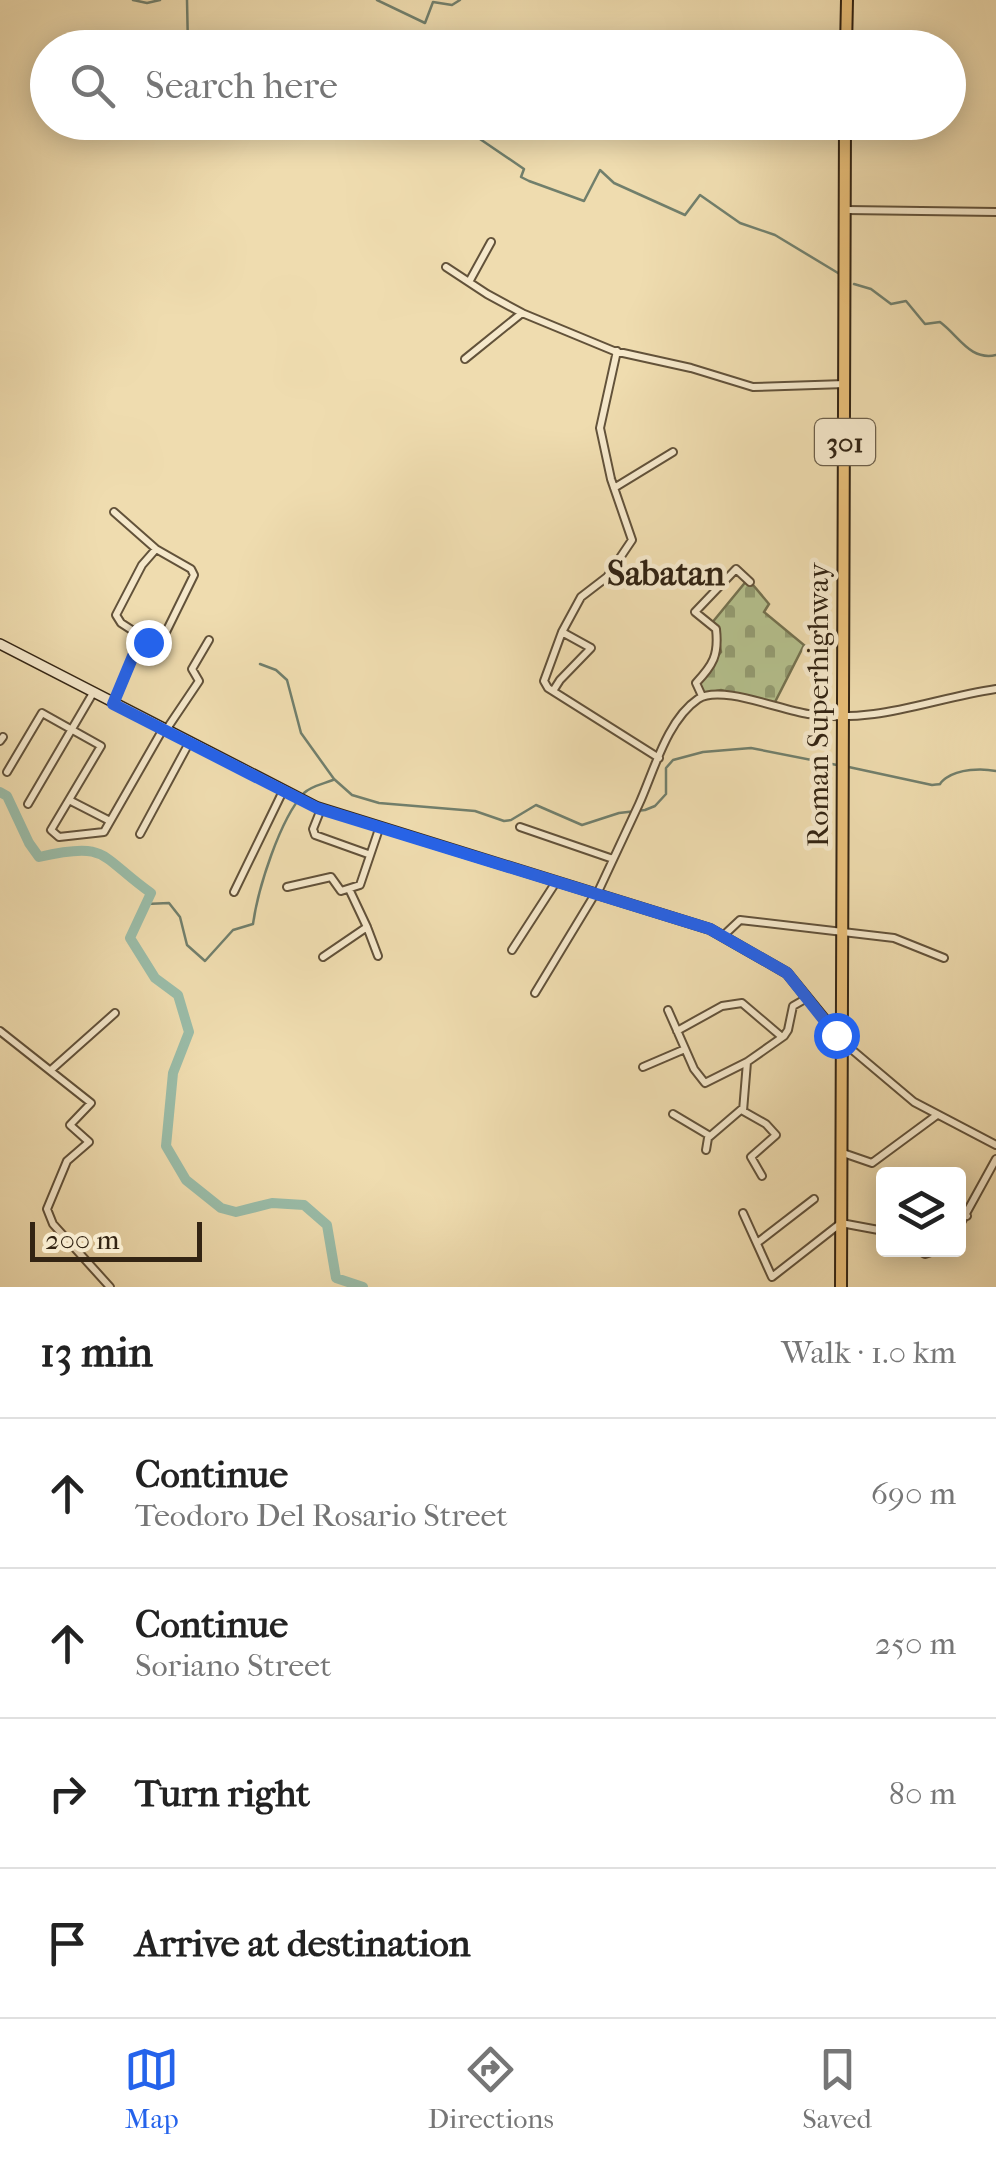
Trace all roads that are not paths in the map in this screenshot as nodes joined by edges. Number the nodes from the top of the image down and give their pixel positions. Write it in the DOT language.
graph roads {
  1 [pos="847,0"];
  2 [pos="846,30"];
  3 [pos="846,140"];
  4 [pos="846,210"];
  5 [pos="996,212"];
  6 [pos="492,242"];
  7 [pos="446,267"];
  8 [pos="469,282"];
  9 [pos="522,313"];
  10 [pos="617,351"];
  11 [pos="465,359"];
  12 [pos="846,384"];
  13 [pos="673,452"];
  14 [pos="614,489"];
  15 [pos="114,512"];
  16 [pos="156,549"];
  17 [pos="750,582"];
  18 [pos="562,632"];
  19 [pos="208,640"];
  20 [pos="0,644"];
  21 [pos="143,646"];
  22 [pos="996,688"];
  23 [pos="553,692"];
  24 [pos="94,693"];
  25 [pos="702,696"];
  26 [pos="113,704"];
  27 [pos="842,718"];
  28 [pos="71,729"];
  29 [pos="164,730"];
  30 [pos="190,743"];
  31 [pos="659,758"];
  32 [pos="7,772"];
  33 [pos="282,791"];
  34 [pos="69,800"];
  35 [pos="28,804"];
  36 [pos="322,809"];
  37 [pos="110,821"];
  38 [pos="520,828"];
  39 [pos="378,829"];
  40 [pos="140,834"];
  41 [pos="368,854"];
  42 [pos="613,859"];
  43 [pos="556,882"];
  44 [pos="287,887"];
  45 [pos="350,891"];
  46 [pos="234,892"];
  47 [pos="596,894"];
  48 [pos="367,927"];
  49 [pos="842,930"];
  50 [pos="723,936"];
  51 [pos="512,950"];
  52 [pos="378,956"];
  53 [pos="323,957"];
  54 [pos="944,958"];
  55 [pos="534,993"];
  56 [pos="806,998"];
  57 [pos="668,1010"];
  58 [pos="115,1013"];
  59 [pos="0,1030"];
  60 [pos="677,1031"];
  61 [pos="782,1037"];
  62 [pos="844,1043"];
  63 [pos="686,1049"];
  64 [pos="747,1062"];
  65 [pos="643,1068"];
  66 [pos="51,1070"];
  67 [pos="743,1108"];
  68 [pos="673,1114"];
  69 [pos="937,1114"];
  70 [pos="710,1136"];
  71 [pos="996,1145"];
  72 [pos="706,1150"];
  73 [pos="842,1153"];
  74 [pos="996,1158"];
  75 [pos="762,1176"];
  76 [pos="814,1199"];
  77 [pos="743,1213"];
  78 [pos="967,1216"];
  79 [pos="841,1222"];
  80 [pos="876,1229"];
  81 [pos="757,1243"];
  82 [pos="110,1287"];
  83 [pos="840,1287"];
  1 -- 2 [label="main road"];
  3 -- 4 [label="main road, Roman Superhighway / 301"];
  4 -- 5 [label="street"];
  4 -- 12 [label="main road, Roman Superhighway / 301"];
  6 -- 8 [label="street"];
  7 -- 8 [label="street"];
  8 -- 9 [label="street"];
  9 -- 10 [label="street"];
  9 -- 11 [label="street"];
  10 -- 12 [label="street"];
  10 -- 14 [label="street"];
  12 -- 27 [label="main road, Roman Superhighway / 301"];
  13 -- 14 [label="street"];
  14 -- 18 [label="street"];
  15 -- 16 [label="street"];
  16 -- 21 [label="street"];
  16 -- 21 [label="street"];
  17 -- 25 [label="street"];
  18 -- 23 [label="street"];
  18 -- 23 [label="street"];
  19 -- 29 [label="street"];
  20 -- 24 [label="main road"];
  21 -- 26 [label="street"];
  22 -- 27 [label="street"];
  23 -- 31 [label="street"];
  24 -- 26 [label="main road"];
  24 -- 28 [label="street"];
  25 -- 27 [label="street"];
  25 -- 31 [label="street"];
  26 -- 29 [label="main road"];
  27 -- 49 [label="main road, Roman Superhighway / 301"];
  28 -- 32 [label="street"];
  28 -- 34 [label="street"];
  28 -- 35 [label="street"];
  29 -- 30 [label="main road"];
  29 -- 37 [label="street"];
  30 -- 33 [label="main road"];
  30 -- 40 [label="street"];
  31 -- 42 [label="street"];
  33 -- 36 [label="main road"];
  33 -- 46 [label="street"];
  34 -- 37 [label="street"];
  34 -- 37 [label="street"];
  36 -- 39 [label="main road"];
  36 -- 41 [label="street"];
  38 -- 42 [label="street"];
  39 -- 41 [label="street"];
  39 -- 43 [label="main road"];
  41 -- 45 [label="street"];
  42 -- 47 [label="street"];
  43 -- 47 [label="main road"];
  43 -- 51 [label="street"];
  44 -- 45 [label="street"];
  45 -- 48 [label="street"];
  47 -- 50 [label="main road"];
  47 -- 55 [label="street"];
  48 -- 52 [label="street"];
  48 -- 53 [label="street"];
  49 -- 50 [label="street"];
  49 -- 54 [label="street"];
  49 -- 62 [label="main road, Roman Superhighway / 301"];
  50 -- 56 [label="main road"];
  56 -- 61 [label="street"];
  56 -- 62 [label="main road"];
  57 -- 60 [label="street"];
  58 -- 66 [label="street"];
  59 -- 66 [label="street"];
  60 -- 61 [label="street"];
  60 -- 63 [label="street"];
  61 -- 64 [label="street"];
  62 -- 69 [label="street"];
  62 -- 73 [label="main road, Roman Superhighway / 301"];
  63 -- 64 [label="street"];
  63 -- 65 [label="street"];
  64 -- 67 [label="street"];
  66 -- 82 [label="street"];
  67 -- 70 [label="street"];
  67 -- 75 [label="street"];
  68 -- 70 [label="street"];
  69 -- 71 [label="street"];
  69 -- 73 [label="street"];
  70 -- 72 [label="street"];
  73 -- 79 [label="main road, Roman Superhighway / 301"];
  74 -- 78 [label="street"];
  76 -- 81 [label="street"];
  77 -- 81 [label="street"];
  79 -- 80 [label="street"];
  79 -- 81 [label="street"];
  79 -- 83 [label="main road, Roman Superhighway / 301"];
}
